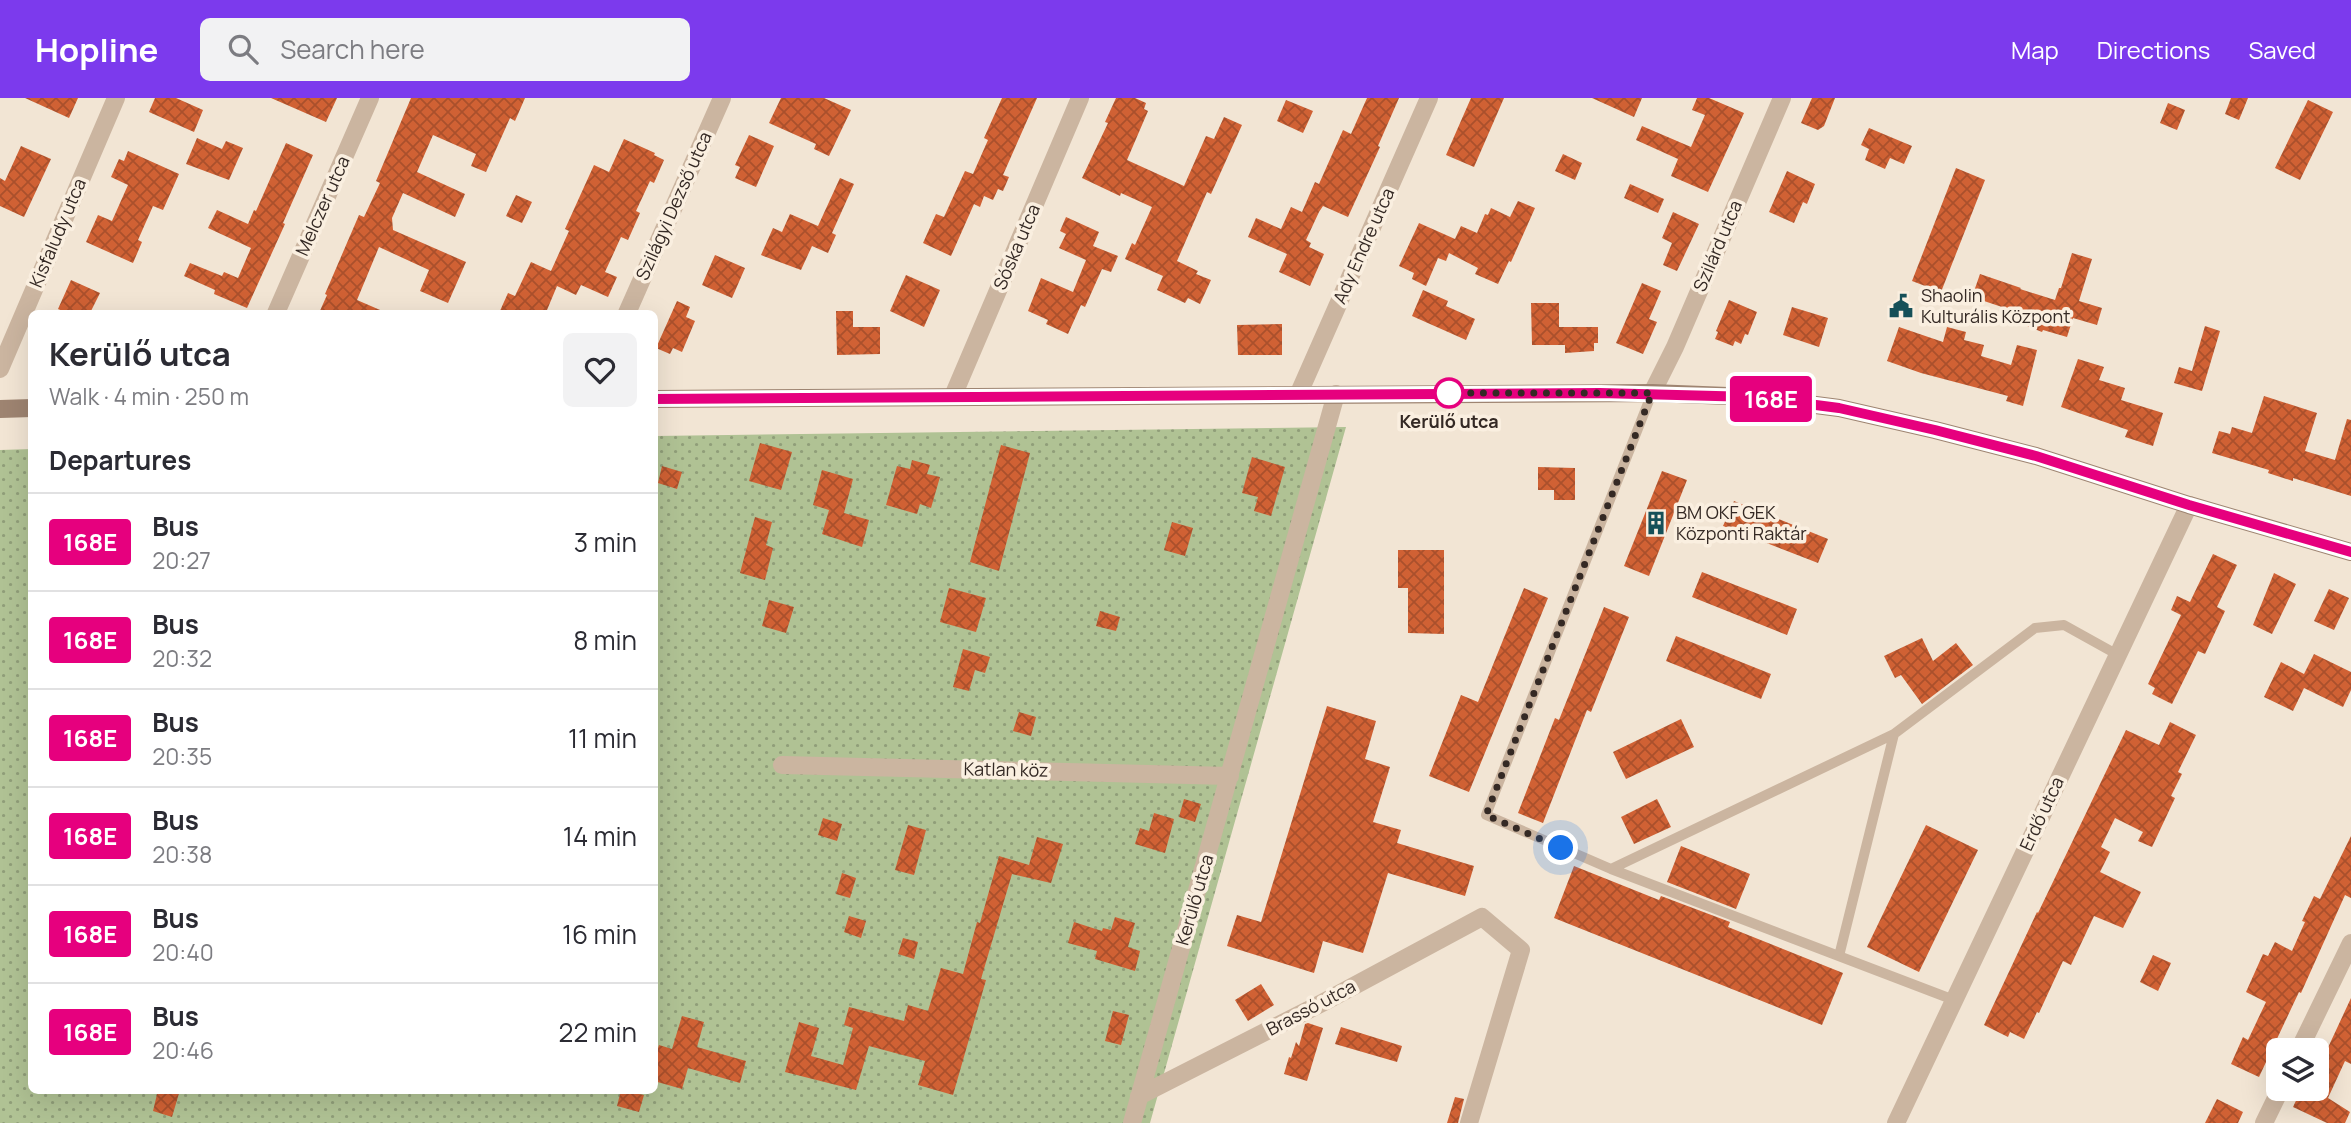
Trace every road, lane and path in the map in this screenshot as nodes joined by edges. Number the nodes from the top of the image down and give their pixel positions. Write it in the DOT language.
graph roads {
  1 [pos="116,98"];
  2 [pos="370,98"];
  3 [pos="722,98"];
  4 [pos="1080,98"];
  5 [pos="1429,98"];
  6 [pos="1782,98"];
  7 [pos="277,310"];
  8 [pos="628,310"];
  9 [pos="0,369"];
  10 [pos="1299,393"];
  11 [pos="1652,393"];
  12 [pos="1336,394"];
  13 [pos="953,396"];
  14 [pos="658,399"];
  15 [pos="28,408"];
  16 [pos="0,409"];
  17 [pos="2189,505"];
  18 [pos="2351,552"];
  19 [pos="2118,655"];
  20 [pos="1894,734"];
  21 [pos="782,765"];
  22 [pos="1230,776"];
  23 [pos="1611,869"];
  24 [pos="2351,943"];
  25 [pos="1839,957"];
  26 [pos="1954,1000"];
  27 [pos="2306,1038"];
  28 [pos="1139,1096"];
  29 [pos="2275,1101"];
  30 [pos="1132,1123"];
  31 [pos="1469,1123"];
  32 [pos="1896,1123"];
  33 [pos="2264,1123"];
  1 -- 9 [label="street, Kisfaludy utca"];
  2 -- 7 [label="street, Melczer utca"];
  3 -- 8 [label="street, Szilágyi Dezső utca"];
  4 -- 13 [label="street, Sóska utca"];
  5 -- 10 [label="street, Ady Endre utca"];
  6 -- 11 [label="street, Szilárd utca"];
  10 -- 12 [label="main road"];
  10 -- 13 [label="main road"];
  11 -- 12 [label="main road"];
  11 -- 17 [label="main road"];
  11 -- 23 [label="lane"];
  12 -- 22 [label="street, Kerülő utca"];
  13 -- 14 [label="main road"];
  15 -- 16 [label="main road"];
  17 -- 18 [label="main road"];
  17 -- 19 [label="street, Erdő utca"];
  19 -- 20 [label="lane"];
  19 -- 26 [label="street, Erdő utca"];
  20 -- 23 [label="lane"];
  20 -- 25 [label="lane"];
  21 -- 22 [label="street, Katlan köz"];
  22 -- 28 [label="street, Kerülő utca"];
  23 -- 25 [label="lane"];
  24 -- 27 [label="street"];
  25 -- 26 [label="lane"];
  26 -- 32 [label="street, Erdő utca"];
  28 -- 30 [label="street, Kerülő utca"];
  28 -- 31 [label="street, Brassó utca"];
  29 -- 33 [label="street"];
}
